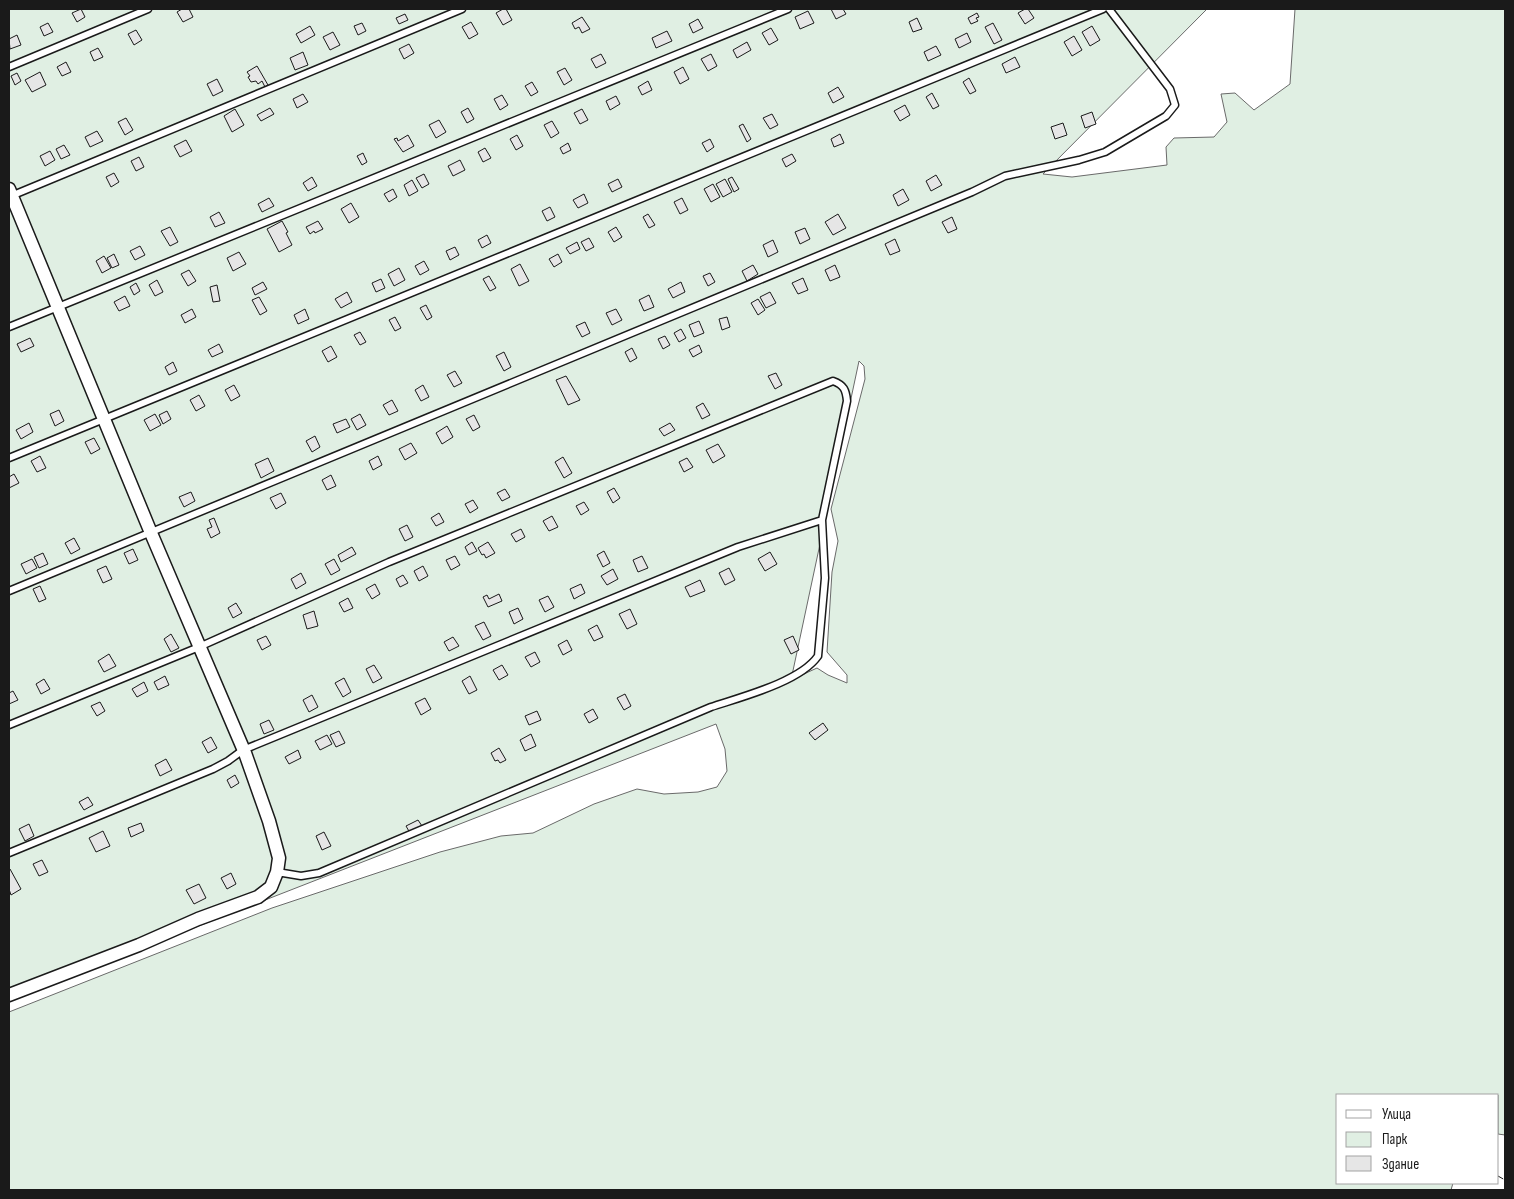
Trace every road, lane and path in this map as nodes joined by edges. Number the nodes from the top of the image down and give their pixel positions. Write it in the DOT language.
graph roads {
  1 [pos="148,9"];
  2 [pos="462,9"];
  3 [pos="788,9"];
  4 [pos="1103,9"];
  5 [pos="1109,9"];
  6 [pos="9,67"];
  7 [pos="10,194"];
  8 [pos="57,308"];
  9 [pos="9,327"];
  10 [pos="104,419"];
  11 [pos="9,458"];
  12 [pos="822,520"];
  13 [pos="151,533"];
  14 [pos="9,591"];
  15 [pos="199,647"];
  16 [pos="9,725"];
  17 [pos="243,750"];
  18 [pos="9,853"];
  19 [pos="277,872"];
  20 [pos="9,995"];
  1 -- 6 [label="lane"];
  2 -- 7 [label="lane"];
  3 -- 8 [label="lane"];
  4 -- 10 [label="lane"];
  5 -- 13 [label="lane"];
  7 -- 8 [label="street"];
  8 -- 9 [label="lane"];
  8 -- 10 [label="street"];
  10 -- 11 [label="lane"];
  10 -- 13 [label="street"];
  12 -- 15 [label="lane"];
  12 -- 17 [label="lane"];
  12 -- 19 [label="lane"];
  13 -- 14 [label="lane"];
  13 -- 15 [label="street"];
  15 -- 16 [label="lane"];
  15 -- 17 [label="street"];
  17 -- 18 [label="lane"];
  17 -- 19 [label="street"];
  19 -- 20 [label="street"];
}
